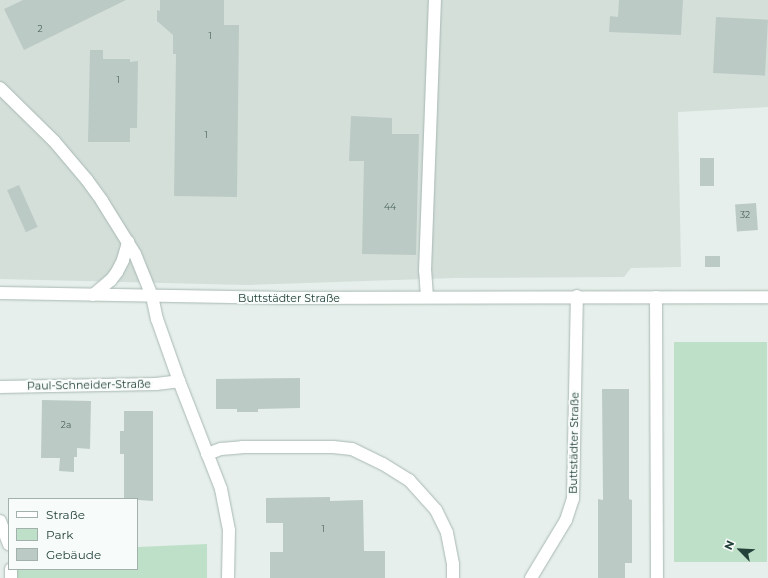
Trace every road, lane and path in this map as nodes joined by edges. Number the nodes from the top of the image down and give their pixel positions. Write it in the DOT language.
graph roads {
  1 [pos="435,0"];
  2 [pos="0,88"];
  3 [pos="128,242"];
  4 [pos="0,293"];
  5 [pos="92,294"];
  6 [pos="152,296"];
  7 [pos="577,296"];
  8 [pos="768,296"];
  9 [pos="427,297"];
  10 [pos="656,297"];
  11 [pos="179,381"];
  12 [pos="0,387"];
  13 [pos="207,454"];
  14 [pos="0,522"];
  15 [pos="8,542"];
  16 [pos="228,578"];
  17 [pos="453,578"];
  18 [pos="531,578"];
  19 [pos="657,578"];
  1 -- 9 [label="street"];
  2 -- 3 [label="street"];
  3 -- 5 [label="street"];
  3 -- 6 [label="street"];
  4 -- 5 [label="street, Buttstädter Straße"];
  5 -- 6 [label="street, Buttstädter Straße"];
  6 -- 9 [label="street, Buttstädter Straße"];
  6 -- 11 [label="street"];
  7 -- 9 [label="street, Buttstädter Straße"];
  7 -- 10 [label="street, Buttstädter Straße"];
  7 -- 18 [label="street, Buttstädter Straße"];
  8 -- 10 [label="street, Buttstädter Straße"];
  10 -- 19 [label="street"];
  11 -- 12 [label="street, Paul-Schneider-Straße"];
  11 -- 13 [label="street"];
  13 -- 16 [label="street"];
  13 -- 17 [label="street"];
  14 -- 15 [label="street"];
}
